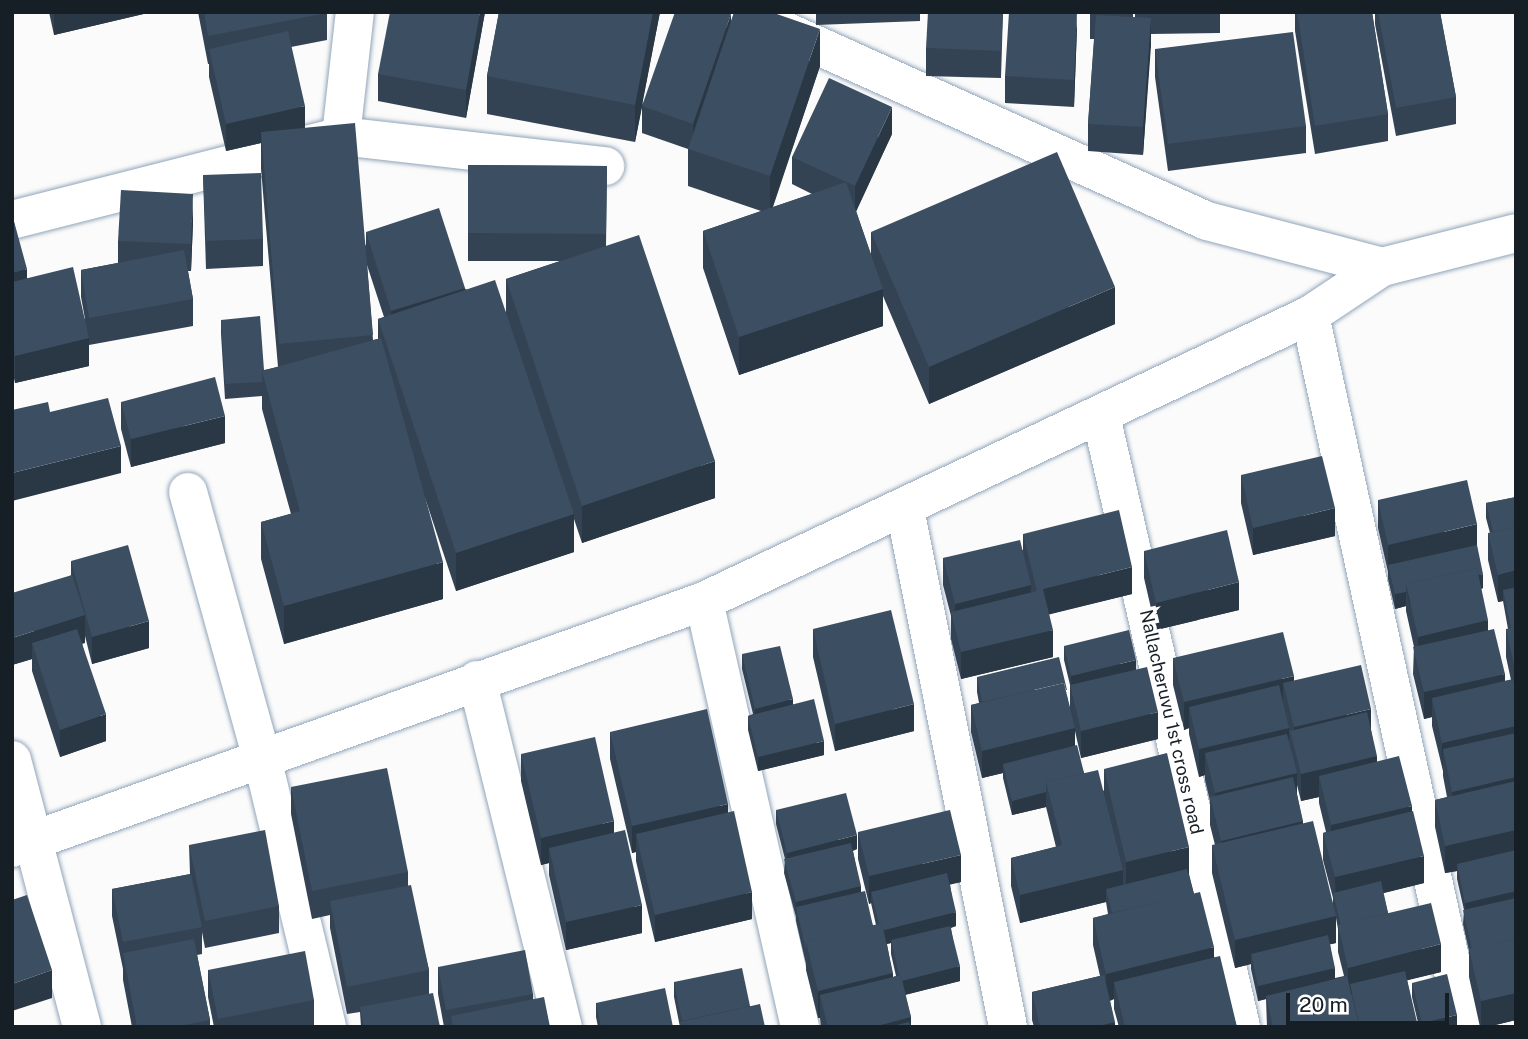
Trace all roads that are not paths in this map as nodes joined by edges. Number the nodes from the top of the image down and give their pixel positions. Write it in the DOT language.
graph roads {
  1 [pos="355,12"];
  2 [pos="750,14"];
  3 [pos="341,136"];
  4 [pos="605,166"];
  5 [pos="12,220"];
  6 [pos="1514,239"];
  7 [pos="1382,267"];
  8 [pos="1310,315"];
  9 [pos="1101,416"];
  10 [pos="188,492"];
  11 [pos="905,509"];
  12 [pos="704,601"];
  13 [pos="477,680"];
  14 [pos="262,758"];
  15 [pos="12,760"];
  16 [pos="24,844"];
  17 [pos="82,1027"];
  18 [pos="327,1027"];
  19 [pos="563,1027"];
  20 [pos="800,1027"];
  21 [pos="1008,1027"];
  22 [pos="1241,1027"];
  23 [pos="1465,1027"];
  1 -- 3 [label="street"];
  2 -- 7 [label="street"];
  3 -- 4 [label="street"];
  3 -- 5 [label="street"];
  6 -- 7 [label="street"];
  7 -- 8 [label="street"];
  8 -- 9 [label="street"];
  8 -- 23 [label="street"];
  9 -- 11 [label="street"];
  9 -- 22 [label="street, Nallacheruvu 1st cross road"];
  10 -- 14 [label="street"];
  11 -- 12 [label="street"];
  11 -- 21 [label="street"];
  12 -- 13 [label="street"];
  12 -- 20 [label="street"];
  13 -- 14 [label="street"];
  13 -- 19 [label="street"];
  14 -- 16 [label="street"];
  14 -- 18 [label="street"];
  15 -- 16 [label="street"];
  16 -- 17 [label="street"];
}
